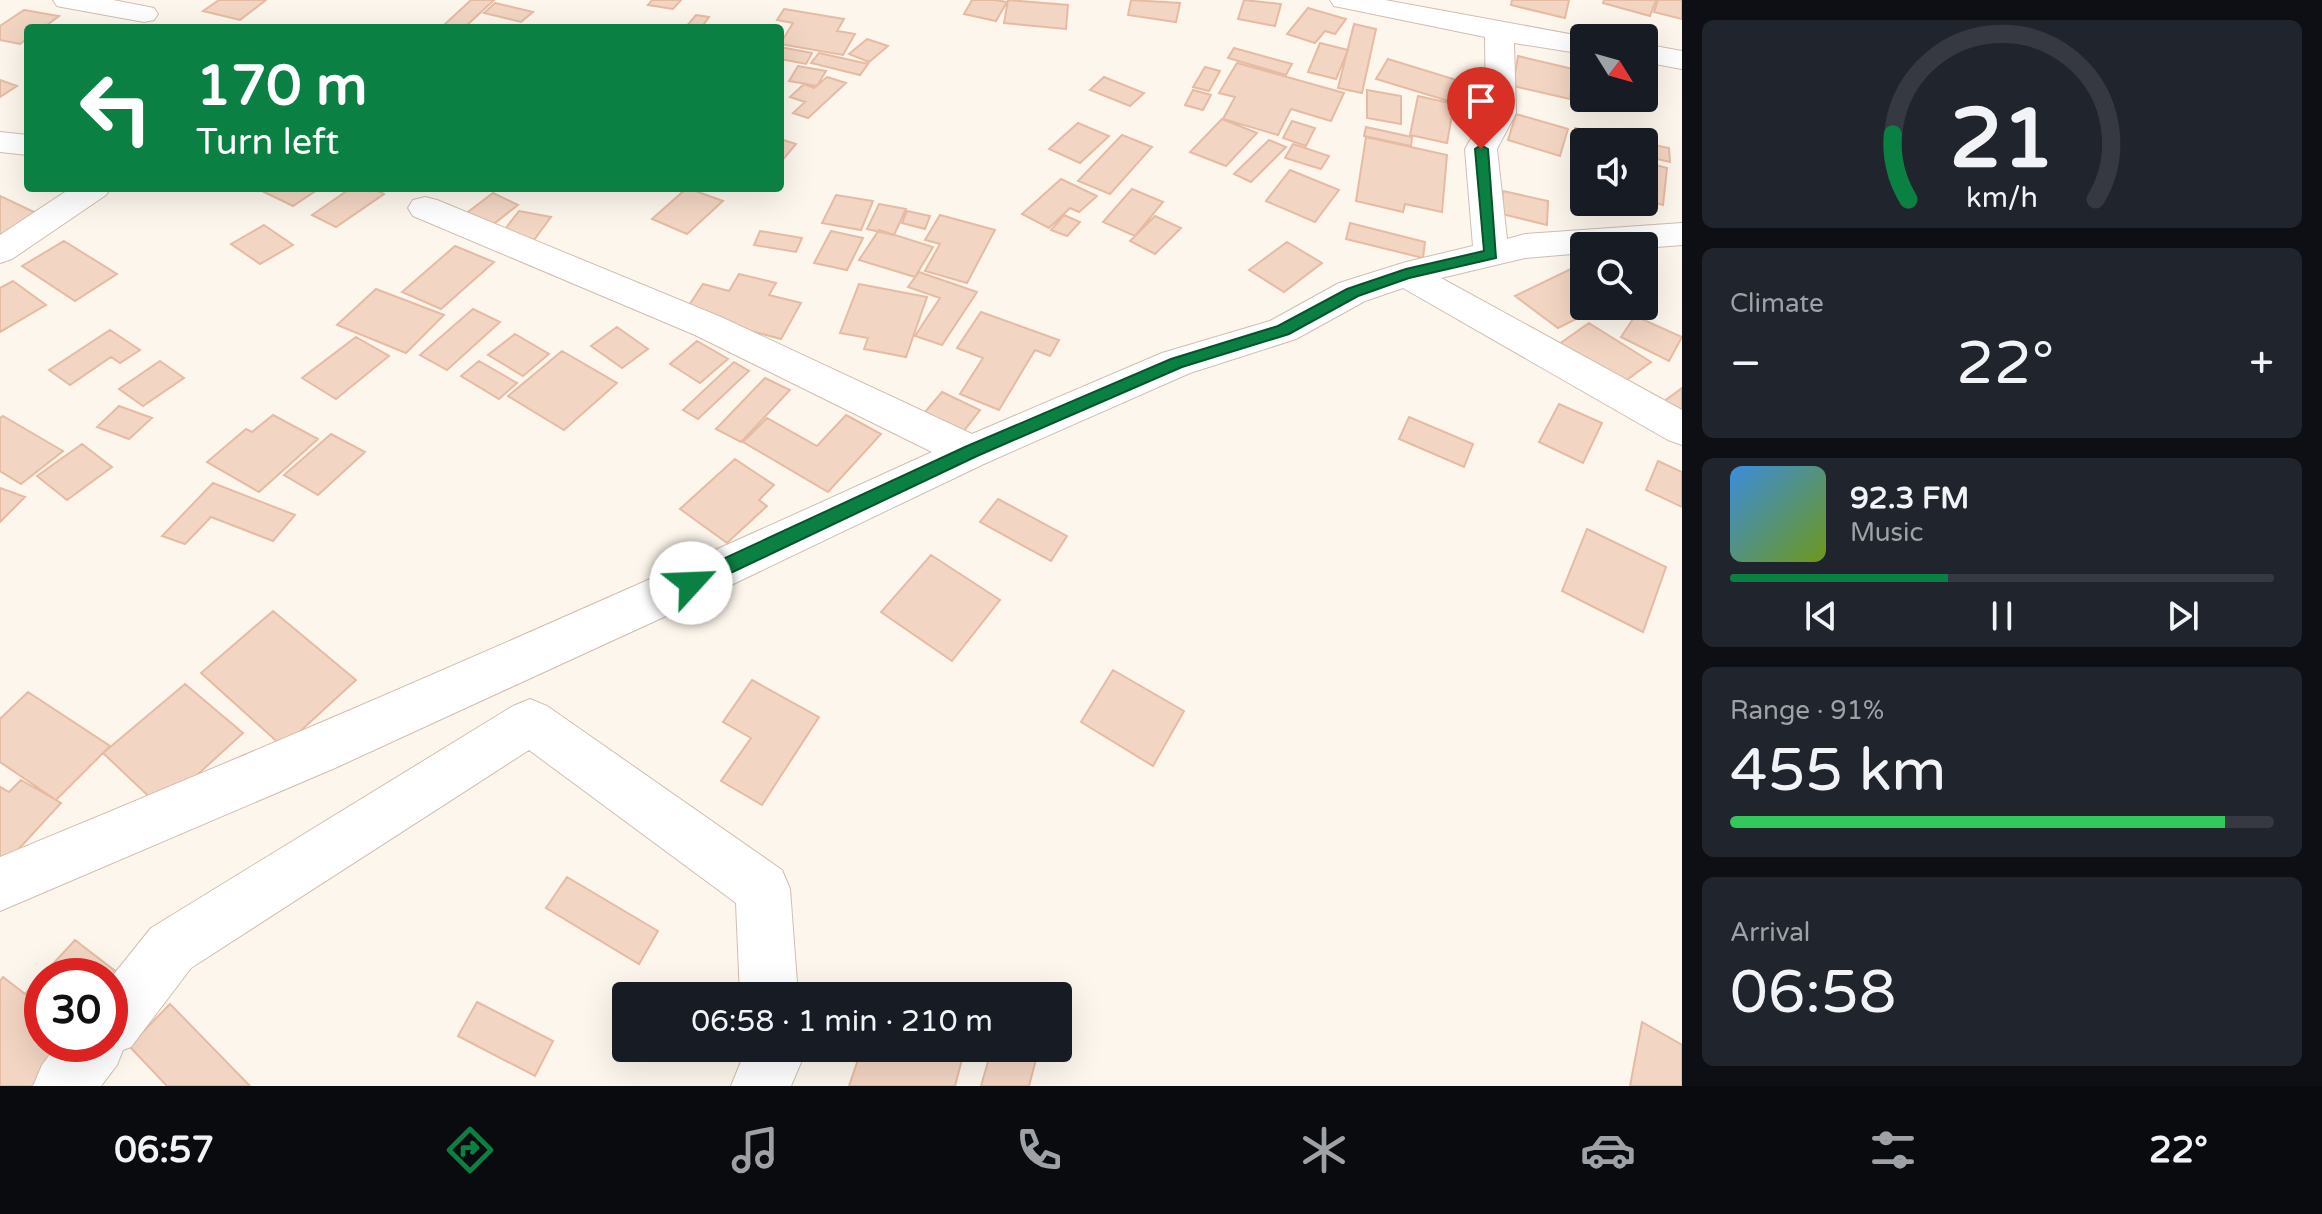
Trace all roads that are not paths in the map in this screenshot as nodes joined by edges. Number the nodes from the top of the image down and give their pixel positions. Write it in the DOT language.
graph roads {
  1 [pos="67,0"];
  2 [pos="1344,0"];
  3 [pos="144,14"];
  4 [pos="1499,31"];
  5 [pos="1570,43"];
  6 [pos="1658,56"];
  7 [pos="1682,60"];
  8 [pos="0,142"];
  9 [pos="24,145"];
  10 [pos="88,192"];
  11 [pos="425,208"];
  12 [pos="1682,234"];
  13 [pos="0,251"];
  14 [pos="1491,254"];
  15 [pos="1406,274"];
  16 [pos="1682,429"];
  17 [pos="971,452"];
  18 [pos="0,884"];
  19 [pos="768,982"];
  20 [pos="128,1003"];
  21 [pos="82,1062"];
  22 [pos="771,1062"];
  23 [pos="63,1086"];
  24 [pos="761,1086"];
  1 -- 3 [label="street"];
  2 -- 4 [label="street"];
  4 -- 5 [label="street"];
  4 -- 14 [label="street"];
  6 -- 7 [label="street"];
  8 -- 9 [label="street"];
  10 -- 13 [label="street"];
  11 -- 17 [label="street"];
  12 -- 14 [label="street"];
  14 -- 15 [label="street"];
  15 -- 16 [label="street"];
  15 -- 17 [label="street"];
  17 -- 18 [label="street"];
  19 -- 20 [label="street"];
  21 -- 23 [label="street"];
  22 -- 24 [label="street"];
}
